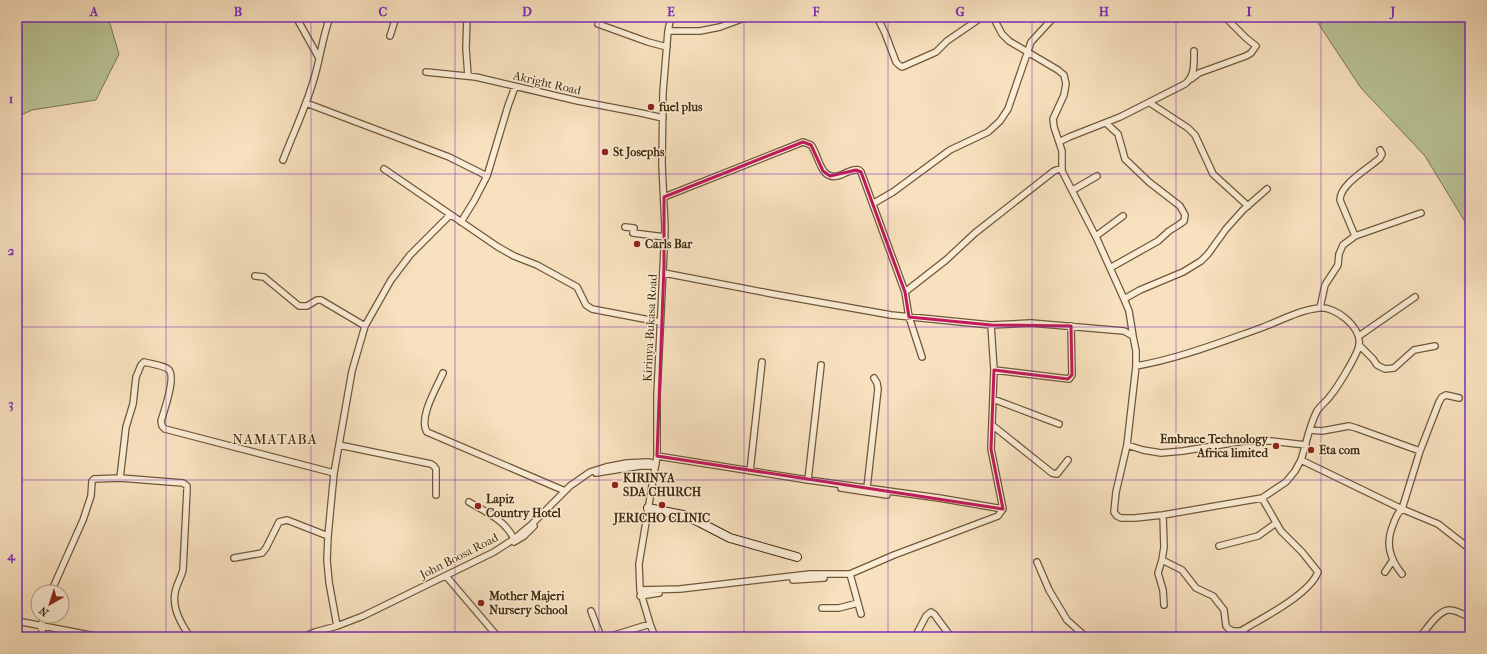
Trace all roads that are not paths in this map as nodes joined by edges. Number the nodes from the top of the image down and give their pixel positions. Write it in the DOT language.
graph roads {
  1 [pos="296,17"];
  2 [pos="330,17"];
  3 [pos="396,17"];
  4 [pos="467,17"];
  5 [pos="671,17"];
  6 [pos="747,17"];
  7 [pos="877,17"];
  8 [pos="982,17"];
  9 [pos="992,17"];
  10 [pos="1054,17"];
  11 [pos="1225,17"];
  12 [pos="598,24"];
  13 [pos="668,31"];
  14 [pos="390,36"];
  15 [pos="667,47"];
  16 [pos="1194,51"];
  17 [pos="1027,52"];
  18 [pos="319,58"];
  19 [pos="426,72"];
  20 [pos="468,76"];
  21 [pos="1191,79"];
  22 [pos="515,87"];
  23 [pos="306,103"];
  24 [pos="1150,103"];
  25 [pos="663,118"];
  26 [pos="1106,123"];
  27 [pos="1059,142"];
  28 [pos="1380,150"];
  29 [pos="283,160"];
  30 [pos="1062,168"];
  31 [pos="384,169"];
  32 [pos="488,176"];
  33 [pos="1097,176"];
  34 [pos="1267,189"];
  35 [pos="1073,190"];
  36 [pos="664,197"];
  37 [pos="874,203"];
  38 [pos="1248,206"];
  39 [pos="1421,214"];
  40 [pos="450,215"];
  41 [pos="1124,216"];
  42 [pos="461,222"];
  43 [pos="625,228"];
  44 [pos="1096,236"];
  45 [pos="1355,236"];
  46 [pos="665,237"];
  47 [pos="1110,268"];
  48 [pos="664,273"];
  49 [pos="255,276"];
  50 [pos="905,292"];
  51 [pos="1414,297"];
  52 [pos="1124,299"];
  53 [pos="1320,308"];
  54 [pos="909,317"];
  55 [pos="660,322"];
  56 [pos="991,325"];
  57 [pos="365,326"];
  58 [pos="1071,326"];
  59 [pos="1133,336"];
  60 [pos="1359,336"];
  61 [pos="1359,345"];
  62 [pos="1435,346"];
  63 [pos="922,357"];
  64 [pos="762,362"];
  65 [pos="821,365"];
  66 [pos="1136,366"];
  67 [pos="994,370"];
  68 [pos="443,373"];
  69 [pos="874,378"];
  70 [pos="1459,398"];
  71 [pos="993,400"];
  72 [pos="1059,424"];
  73 [pos="992,425"];
  74 [pos="1310,430"];
  75 [pos="339,445"];
  76 [pos="1127,445"];
  77 [pos="1306,445"];
  78 [pos="1420,451"];
  79 [pos="1068,460"];
  80 [pos="1301,460"];
  81 [pos="656,461"];
  82 [pos="750,471"];
  83 [pos="334,473"];
  84 [pos="120,478"];
  85 [pos="808,480"];
  86 [pos="867,488"];
  87 [pos="565,491"];
  88 [pos="436,495"];
  89 [pos="887,495"];
  90 [pos="1262,498"];
  91 [pos="469,502"];
  92 [pos="648,508"];
  93 [pos="1003,509"];
  94 [pos="1402,509"];
  95 [pos="1163,515"];
  96 [pos="1276,523"];
  97 [pos="328,536"];
  98 [pos="514,539"];
  99 [pos="1219,546"];
  100 [pos="1470,549"];
  101 [pos="797,557"];
  102 [pos="234,558"];
  103 [pos="1162,560"];
  104 [pos="1393,560"];
  105 [pos="1037,562"];
  106 [pos="1385,572"];
  107 [pos="850,574"];
  108 [pos="1402,574"];
  109 [pos="446,576"];
  110 [pos="845,578"];
  111 [pos="55,584"];
  112 [pos="640,593"];
  113 [pos="413,595"];
  114 [pos="858,603"];
  115 [pos="1164,605"];
  116 [pos="822,608"];
  117 [pos="591,611"];
  118 [pos="862,614"];
  119 [pos="1465,615"];
  120 [pos="17,621"];
  121 [pos="650,624"];
  122 [pos="41,626"];
  123 [pos="337,626"];
  124 [pos="1241,631"];
  125 [pos="1081,633"];
  126 [pos="44,637"];
  127 [pos="100,637"];
  128 [pos="190,637"];
  129 [pos="303,637"];
  130 [pos="498,637"];
  131 [pos="601,637"];
  132 [pos="608,637"];
  133 [pos="655,637"];
  134 [pos="915,637"];
  135 [pos="951,637"];
  136 [pos="1074,637"];
  137 [pos="1086,637"];
  138 [pos="1251,637"];
  139 [pos="1420,637"];
  1 -- 18 [label="street"];
  2 -- 18 [label="street"];
  3 -- 14 [label="street"];
  4 -- 20 [label="street"];
  5 -- 13 [label="street, Kirinya-Bukasa Road"];
  6 -- 13 [label="street"];
  7 -- 8 [label="street"];
  9 -- 17 [label="street"];
  10 -- 17 [label="street"];
  11 -- 21 [label="street"];
  12 -- 15 [label="street"];
  13 -- 15 [label="street, Kirinya-Bukasa Road"];
  15 -- 25 [label="street, Kirinya-Bukasa Road"];
  16 -- 21 [label="street"];
  17 -- 27 [label="street"];
  17 -- 37 [label="street"];
  18 -- 23 [label="street"];
  19 -- 20 [label="street, Akright Road"];
  20 -- 22 [label="street, Akright Road"];
  21 -- 24 [label="street"];
  22 -- 25 [label="street, Akright Road"];
  22 -- 32 [label="street"];
  23 -- 29 [label="street"];
  23 -- 32 [label="street"];
  24 -- 26 [label="street"];
  24 -- 38 [label="street"];
  25 -- 36 [label="street, Kirinya-Bukasa Road"];
  26 -- 27 [label="street"];
  26 -- 47 [label="street"];
  27 -- 30 [label="street"];
  28 -- 45 [label="street"];
  30 -- 35 [label="street"];
  30 -- 50 [label="street"];
  31 -- 40 [label="street"];
  32 -- 42 [label="street"];
  33 -- 35 [label="street"];
  34 -- 38 [label="street"];
  35 -- 44 [label="street"];
  36 -- 37 [label="street"];
  36 -- 46 [label="street, Kirinya-Bukasa Road"];
  37 -- 50 [label="street"];
  38 -- 52 [label="street"];
  39 -- 45 [label="street"];
  40 -- 42 [label="street"];
  40 -- 57 [label="street"];
  41 -- 44 [label="street"];
  42 -- 55 [label="street"];
  43 -- 46 [label="street"];
  44 -- 47 [label="street"];
  45 -- 53 [label="street"];
  46 -- 48 [label="street, Kirinya-Bukasa Road"];
  47 -- 52 [label="street"];
  48 -- 54 [label="street"];
  48 -- 55 [label="street, Kirinya-Bukasa Road"];
  49 -- 57 [label="street"];
  50 -- 54 [label="street"];
  51 -- 60 [label="street"];
  52 -- 59 [label="street"];
  53 -- 60 [label="street"];
  53 -- 66 [label="street"];
  54 -- 56 [label="street"];
  54 -- 63 [label="street"];
  55 -- 81 [label="street, Kirinya-Bukasa Road"];
  56 -- 58 [label="street"];
  56 -- 67 [label="street"];
  57 -- 75 [label="street"];
  58 -- 59 [label="street"];
  58 -- 67 [label="street"];
  59 -- 66 [label="street"];
  60 -- 61 [label="street"];
  61 -- 62 [label="street"];
  61 -- 74 [label="street"];
  64 -- 82 [label="street"];
  65 -- 85 [label="street"];
  66 -- 76 [label="street"];
  67 -- 71 [label="street"];
  68 -- 87 [label="street"];
  69 -- 86 [label="street"];
  70 -- 78 [label="street"];
  71 -- 72 [label="street"];
  71 -- 73 [label="street"];
  73 -- 79 [label="street"];
  73 -- 93 [label="street"];
  74 -- 77 [label="street"];
  74 -- 78 [label="street"];
  75 -- 83 [label="street"];
  75 -- 88 [label="street"];
  76 -- 77 [label="street"];
  76 -- 95 [label="street"];
  77 -- 80 [label="street"];
  78 -- 94 [label="street"];
  80 -- 90 [label="street"];
  80 -- 94 [label="street"];
  81 -- 82 [label="street"];
  81 -- 87 [label="street, John Boosa Road"];
  81 -- 89 [label="street"];
  81 -- 92 [label="street, Kirinya-Bukasa Road"];
  81 -- 113 [label="street, John Boosa Road"];
  82 -- 85 [label="street"];
  83 -- 84 [label="street"];
  83 -- 97 [label="street"];
  84 -- 111 [label="street"];
  84 -- 128 [label="street"];
  85 -- 86 [label="street"];
  86 -- 93 [label="street"];
  87 -- 98 [label="street, John Boosa Road"];
  90 -- 95 [label="street"];
  90 -- 96 [label="street"];
  91 -- 98 [label="street"];
  92 -- 101 [label="street"];
  92 -- 112 [label="street, Kirinya-Bukasa Road"];
  93 -- 107 [label="street"];
  94 -- 100 [label="street"];
  94 -- 104 [label="street"];
  95 -- 103 [label="street"];
  96 -- 99 [label="street"];
  96 -- 124 [label="street"];
  97 -- 102 [label="street"];
  97 -- 123 [label="street"];
  98 -- 109 [label="street, John Boosa Road"];
  103 -- 115 [label="street"];
  103 -- 124 [label="street"];
  104 -- 106 [label="street"];
  104 -- 108 [label="street"];
  105 -- 125 [label="street"];
  107 -- 112 [label="street"];
  107 -- 114 [label="street"];
  109 -- 123 [label="street, John Boosa Road"];
  109 -- 130 [label="street"];
  110 -- 112 [label="street"];
  112 -- 121 [label="street, Kirinya-Bukasa Road"];
  114 -- 116 [label="street"];
  114 -- 118 [label="street"];
  117 -- 131 [label="street"];
  119 -- 139 [label="street"];
  120 -- 122 [label="street"];
  121 -- 132 [label="street"];
  121 -- 133 [label="street, Kirinya-Bukasa Road"];
  122 -- 126 [label="street"];
  122 -- 127 [label="street"];
  123 -- 129 [label="street, John Boosa Road"];
  124 -- 138 [label="street"];
  125 -- 136 [label="street"];
  125 -- 137 [label="street"];
  134 -- 135 [label="street"];
}
